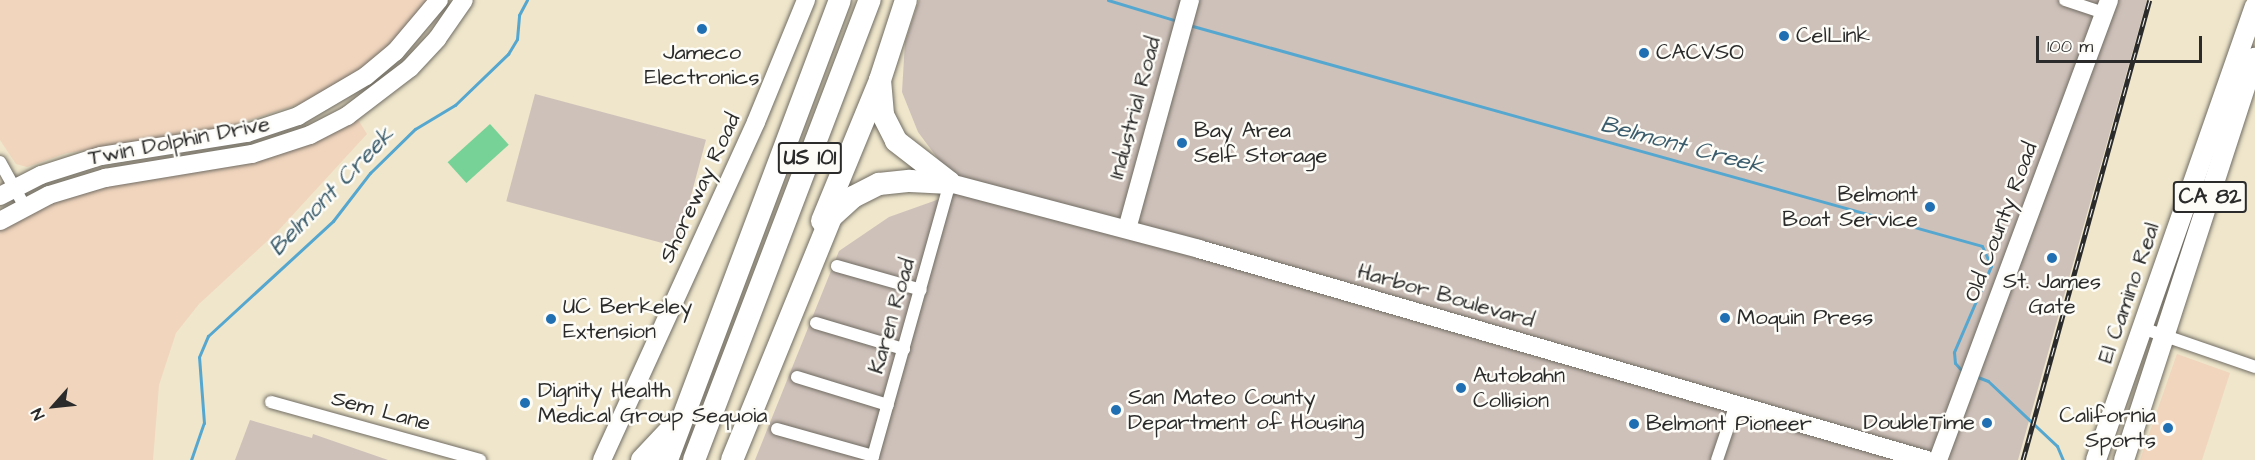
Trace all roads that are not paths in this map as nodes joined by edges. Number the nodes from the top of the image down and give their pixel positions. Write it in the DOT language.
graph roads {
  1 [pos="439,0"];
  2 [pos="464,0"];
  3 [pos="806,0"];
  4 [pos="840,0"];
  5 [pos="870,0"];
  6 [pos="906,0"];
  7 [pos="2065,0"];
  8 [pos="1189,2"];
  9 [pos="2255,6"];
  10 [pos="2106,7"];
  11 [pos="2255,58"];
  12 [pos="880,80"];
  13 [pos="0,162"];
  14 [pos="950,183"];
  15 [pos="7,192"];
  16 [pos="25,207"];
  17 [pos="0,221"];
  18 [pos="1127,229"];
  19 [pos="837,266"];
  20 [pos="921,290"];
  21 [pos="816,323"];
  22 [pos="2142,328"];
  23 [pos="2164,335"];
  24 [pos="784,336"];
  25 [pos="904,349"];
  26 [pos="2255,367"];
  27 [pos="797,377"];
  28 [pos="271,402"];
  29 [pos="1736,404"];
  30 [pos="888,405"];
  31 [pos="684,416"];
  32 [pos="777,429"];
  33 [pos="872,458"];
  34 [pos="480,460"];
  35 [pos="602,460"];
  36 [pos="642,460"];
  37 [pos="667,460"];
  38 [pos="694,460"];
  39 [pos="732,460"];
  40 [pos="1717,460"];
  41 [pos="1928,460"];
  42 [pos="1938,460"];
  43 [pos="2096,460"];
  44 [pos="2124,460"];
  1 -- 15 [label="main road, Twin Dolphin Drive"];
  2 -- 16 [label="main road, Twin Dolphin Drive"];
  3 -- 35 [label="main road, Shoreway Road"];
  4 -- 31 [label="highway, US 101"];
  5 -- 38 [label="highway, US 101"];
  6 -- 12 [label="highway"];
  7 -- 10 [label="street"];
  8 -- 18 [label="main road, Industrial Road"];
  9 -- 22 [label="main road, El Camino Real / CA 82"];
  10 -- 42 [label="main road, Old County Road"];
  11 -- 23 [label="main road, El Camino Real / CA 82"];
  12 -- 14 [label="highway"];
  12 -- 24 [label="highway"];
  13 -- 15 [label="street"];
  14 -- 18 [label="main road, Harbor Boulevard"];
  14 -- 20 [label="street, Karen Road"];
  14 -- 24 [label="highway"];
  15 -- 16 [label="street"];
  16 -- 17 [label="main road, Twin Dolphin Drive"];
  18 -- 29 [label="main road, Harbor Boulevard"];
  19 -- 20 [label="street"];
  20 -- 25 [label="street, Karen Road"];
  21 -- 25 [label="street"];
  22 -- 23 [label="street"];
  22 -- 43 [label="main road, El Camino Real / CA 82"];
  23 -- 26 [label="street"];
  23 -- 44 [label="main road, El Camino Real / CA 82"];
  24 -- 39 [label="highway"];
  25 -- 30 [label="street, Karen Road"];
  27 -- 30 [label="street"];
  28 -- 34 [label="street, Sem Lane"];
  29 -- 40 [label="street"];
  29 -- 41 [label="main road, Harbor Boulevard"];
  30 -- 33 [label="street, Karen Road"];
  31 -- 36 [label="highway"];
  31 -- 37 [label="highway, US 101"];
  32 -- 33 [label="street"];
}
